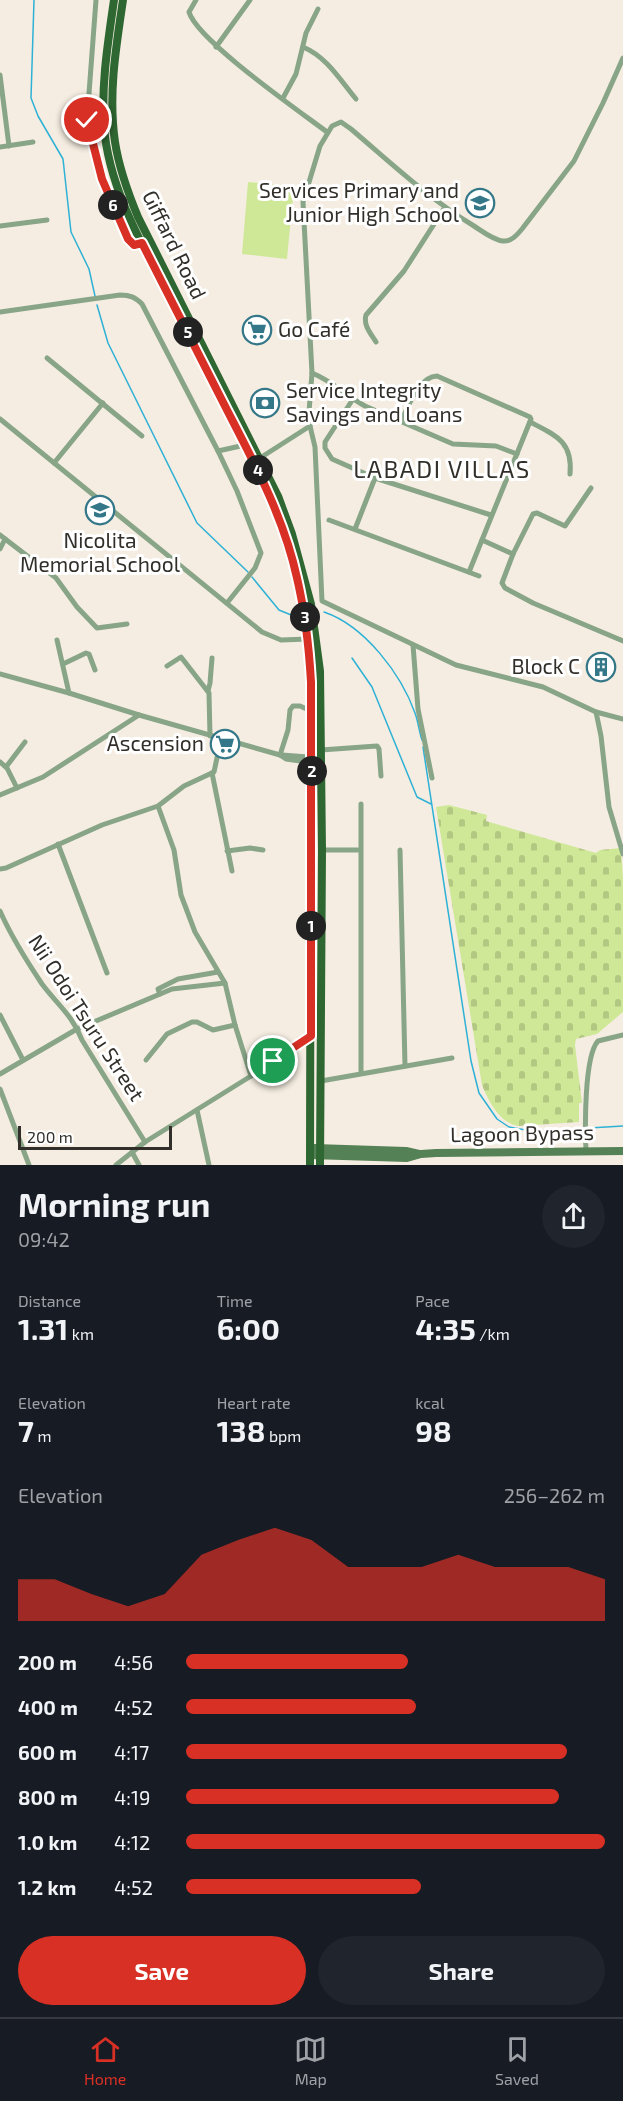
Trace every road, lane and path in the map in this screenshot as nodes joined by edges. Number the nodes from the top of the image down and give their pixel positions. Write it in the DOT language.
graph roads {
  1 [pos="96,0"];
  2 [pos="114,0"];
  3 [pos="123,0"];
  4 [pos="196,0"];
  5 [pos="250,0"];
  6 [pos="318,9"];
  7 [pos="216,47"];
  8 [pos="303,47"];
  9 [pos="622,61"];
  10 [pos="0,75"];
  11 [pos="283,98"];
  12 [pos="356,99"];
  13 [pos="327,132"];
  14 [pos="33,142"];
  15 [pos="9,146"];
  16 [pos="0,147"];
  17 [pos="445,207"];
  18 [pos="47,220"];
  19 [pos="0,226"];
  20 [pos="142,243"];
  21 [pos="0,312"];
  22 [pos="376,342"];
  23 [pos="47,358"];
  24 [pos="312,373"];
  25 [pos="353,399"];
  26 [pos="103,403"];
  27 [pos="0,419"];
  28 [pos="401,421"];
  29 [pos="530,422"];
  30 [pos="310,426"];
  31 [pos="142,436"];
  32 [pos="245,445"];
  33 [pos="218,451"];
  34 [pos="517,454"];
  35 [pos="260,458"];
  36 [pos="54,463"];
  37 [pos="570,474"];
  38 [pos="375,478"];
  39 [pos="591,488"];
  40 [pos="491,515"];
  41 [pos="328,520"];
  42 [pos="355,529"];
  43 [pos="2,537"];
  44 [pos="482,540"];
  45 [pos="0,549"];
  46 [pos="513,554"];
  47 [pos="469,572"];
  48 [pos="479,576"];
  49 [pos="226,603"];
  50 [pos="326,603"];
  51 [pos="311,604"];
  52 [pos="127,624"];
  53 [pos="308,639"];
  54 [pos="57,640"];
  55 [pos="623,641"];
  56 [pos="413,645"];
  57 [pos="212,658"];
  58 [pos="63,663"];
  59 [pos="167,666"];
  60 [pos="94,670"];
  61 [pos="0,674"];
  62 [pos="208,691"];
  63 [pos="69,693"];
  64 [pos="312,711"];
  65 [pos="596,712"];
  66 [pos="139,715"];
  67 [pos="623,719"];
  68 [pos="210,736"];
  69 [pos="221,739"];
  70 [pos="25,742"];
  71 [pos="280,755"];
  72 [pos="317,759"];
  73 [pos="0,762"];
  74 [pos="6,767"];
  75 [pos="212,773"];
  76 [pos="381,776"];
  77 [pos="432,778"];
  78 [pos="17,788"];
  79 [pos="0,795"];
  80 [pos="361,804"];
  81 [pos="158,806"];
  82 [pos="58,844"];
  83 [pos="262,850"];
  84 [pos="322,850"];
  85 [pos="360,850"];
  86 [pos="400,850"];
  87 [pos="227,851"];
  88 [pos="623,854"];
  89 [pos="0,869"];
  90 [pos="232,871"];
  91 [pos="0,911"];
  92 [pos="218,972"];
  93 [pos="107,973"];
  94 [pos="225,983"];
  95 [pos="160,994"];
  96 [pos="0,1015"];
  97 [pos="234,1025"];
  98 [pos="77,1029"];
  99 [pos="623,1035"];
  100 [pos="311,1036"];
  101 [pos="452,1058"];
  102 [pos="23,1060"];
  103 [pos="146,1060"];
  104 [pos="405,1066"];
  105 [pos="361,1073"];
  106 [pos="0,1074"];
  107 [pos="251,1076"];
  108 [pos="321,1081"];
  109 [pos="0,1089"];
  110 [pos="197,1110"];
  111 [pos="145,1142"];
  112 [pos="586,1151"];
  113 [pos="623,1151"];
  114 [pos="132,1152"];
  115 [pos="309,1152"];
  116 [pos="320,1157"];
  117 [pos="29,1165"];
  118 [pos="116,1165"];
  119 [pos="138,1165"];
  120 [pos="209,1165"];
  121 [pos="310,1165"];
  1 -- 20 [label="street"];
  2 -- 20 [label="main road, Giffard Road"];
  3 -- 35 [label="main road, Giffard Road"];
  4 -- 7 [label="street"];
  5 -- 7 [label="street"];
  6 -- 8 [label="street"];
  7 -- 11 [label="street"];
  8 -- 11 [label="street"];
  8 -- 12 [label="street"];
  9 -- 17 [label="street"];
  10 -- 15 [label="street"];
  11 -- 13 [label="street"];
  13 -- 17 [label="street"];
  13 -- 24 [label="street"];
  14 -- 15 [label="street"];
  15 -- 16 [label="street"];
  17 -- 22 [label="street"];
  18 -- 19 [label="street"];
  20 -- 32 [label="main road, Giffard Road"];
  21 -- 33 [label="street"];
  23 -- 26 [label="street"];
  24 -- 25 [label="street"];
  24 -- 30 [label="street"];
  25 -- 28 [label="street"];
  25 -- 38 [label="street"];
  26 -- 31 [label="street"];
  26 -- 36 [label="street"];
  27 -- 36 [label="street"];
  28 -- 29 [label="street"];
  28 -- 34 [label="street"];
  29 -- 34 [label="street"];
  29 -- 37 [label="street"];
  30 -- 35 [label="street"];
  30 -- 50 [label="street"];
  32 -- 33 [label="street"];
  32 -- 53 [label="main road, Giffard Road"];
  33 -- 49 [label="street"];
  34 -- 40 [label="street"];
  35 -- 51 [label="main road, Giffard Road"];
  36 -- 49 [label="street"];
  38 -- 40 [label="street"];
  38 -- 42 [label="street"];
  39 -- 46 [label="street"];
  40 -- 44 [label="street"];
  41 -- 42 [label="street"];
  42 -- 47 [label="street"];
  43 -- 45 [label="street"];
  43 -- 52 [label="street"];
  44 -- 46 [label="street"];
  44 -- 47 [label="street"];
  46 -- 55 [label="street"];
  47 -- 48 [label="street"];
  49 -- 53 [label="street"];
  50 -- 51 [label="street"];
  50 -- 56 [label="street"];
  51 -- 72 [label="main road, Giffard Road"];
  53 -- 64 [label="main road, Giffard Road"];
  54 -- 58 [label="street"];
  56 -- 65 [label="street"];
  56 -- 77 [label="street"];
  57 -- 62 [label="street"];
  58 -- 60 [label="street"];
  58 -- 63 [label="street"];
  59 -- 62 [label="street"];
  61 -- 63 [label="street"];
  62 -- 68 [label="street"];
  63 -- 66 [label="street"];
  64 -- 71 [label="street"];
  64 -- 72 [label="main road, Giffard Road"];
  65 -- 67 [label="street"];
  65 -- 88 [label="street"];
  66 -- 68 [label="street"];
  66 -- 78 [label="street"];
  68 -- 69 [label="street"];
  69 -- 71 [label="street"];
  69 -- 75 [label="street"];
  70 -- 74 [label="street"];
  71 -- 72 [label="street"];
  72 -- 76 [label="street"];
  72 -- 84 [label="main road, Giffard Road"];
  72 -- 100 [label="main road, Giffard Road"];
  73 -- 74 [label="street"];
  74 -- 78 [label="street"];
  75 -- 81 [label="street"];
  75 -- 87 [label="street"];
  78 -- 79 [label="street"];
  80 -- 85 [label="street"];
  81 -- 82 [label="street"];
  81 -- 92 [label="street"];
  82 -- 89 [label="street"];
  82 -- 93 [label="street"];
  83 -- 87 [label="street"];
  84 -- 85 [label="street"];
  84 -- 108 [label="main road, Giffard Road"];
  85 -- 105 [label="street"];
  86 -- 104 [label="street"];
  87 -- 90 [label="street"];
  91 -- 98 [label="street, Nii Odoi Tsuru Street"];
  92 -- 94 [label="street"];
  92 -- 95 [label="street"];
  94 -- 95 [label="street"];
  94 -- 97 [label="street"];
  95 -- 98 [label="street"];
  96 -- 102 [label="street"];
  97 -- 103 [label="street"];
  97 -- 107 [label="street"];
  98 -- 102 [label="street"];
  98 -- 111 [label="street, Nii Odoi Tsuru Street"];
  99 -- 112 [label="street"];
  100 -- 107 [label="street"];
  100 -- 115 [label="main road, Giffard Road"];
  101 -- 104 [label="street"];
  102 -- 106 [label="street"];
  104 -- 105 [label="street"];
  105 -- 108 [label="street"];
  107 -- 110 [label="street"];
  108 -- 116 [label="main road, Giffard Road"];
  109 -- 117 [label="street"];
  110 -- 111 [label="street"];
  110 -- 120 [label="street"];
  111 -- 114 [label="street"];
  112 -- 113 [label="street, Lagoon Bypass"];
  112 -- 116 [label="street, Lagoon Bypass"];
  114 -- 118 [label="street"];
  114 -- 119 [label="street"];
  115 -- 116 [label="street, Lagoon Bypass"];
  115 -- 121 [label="main road, Giffard Road"];
}
